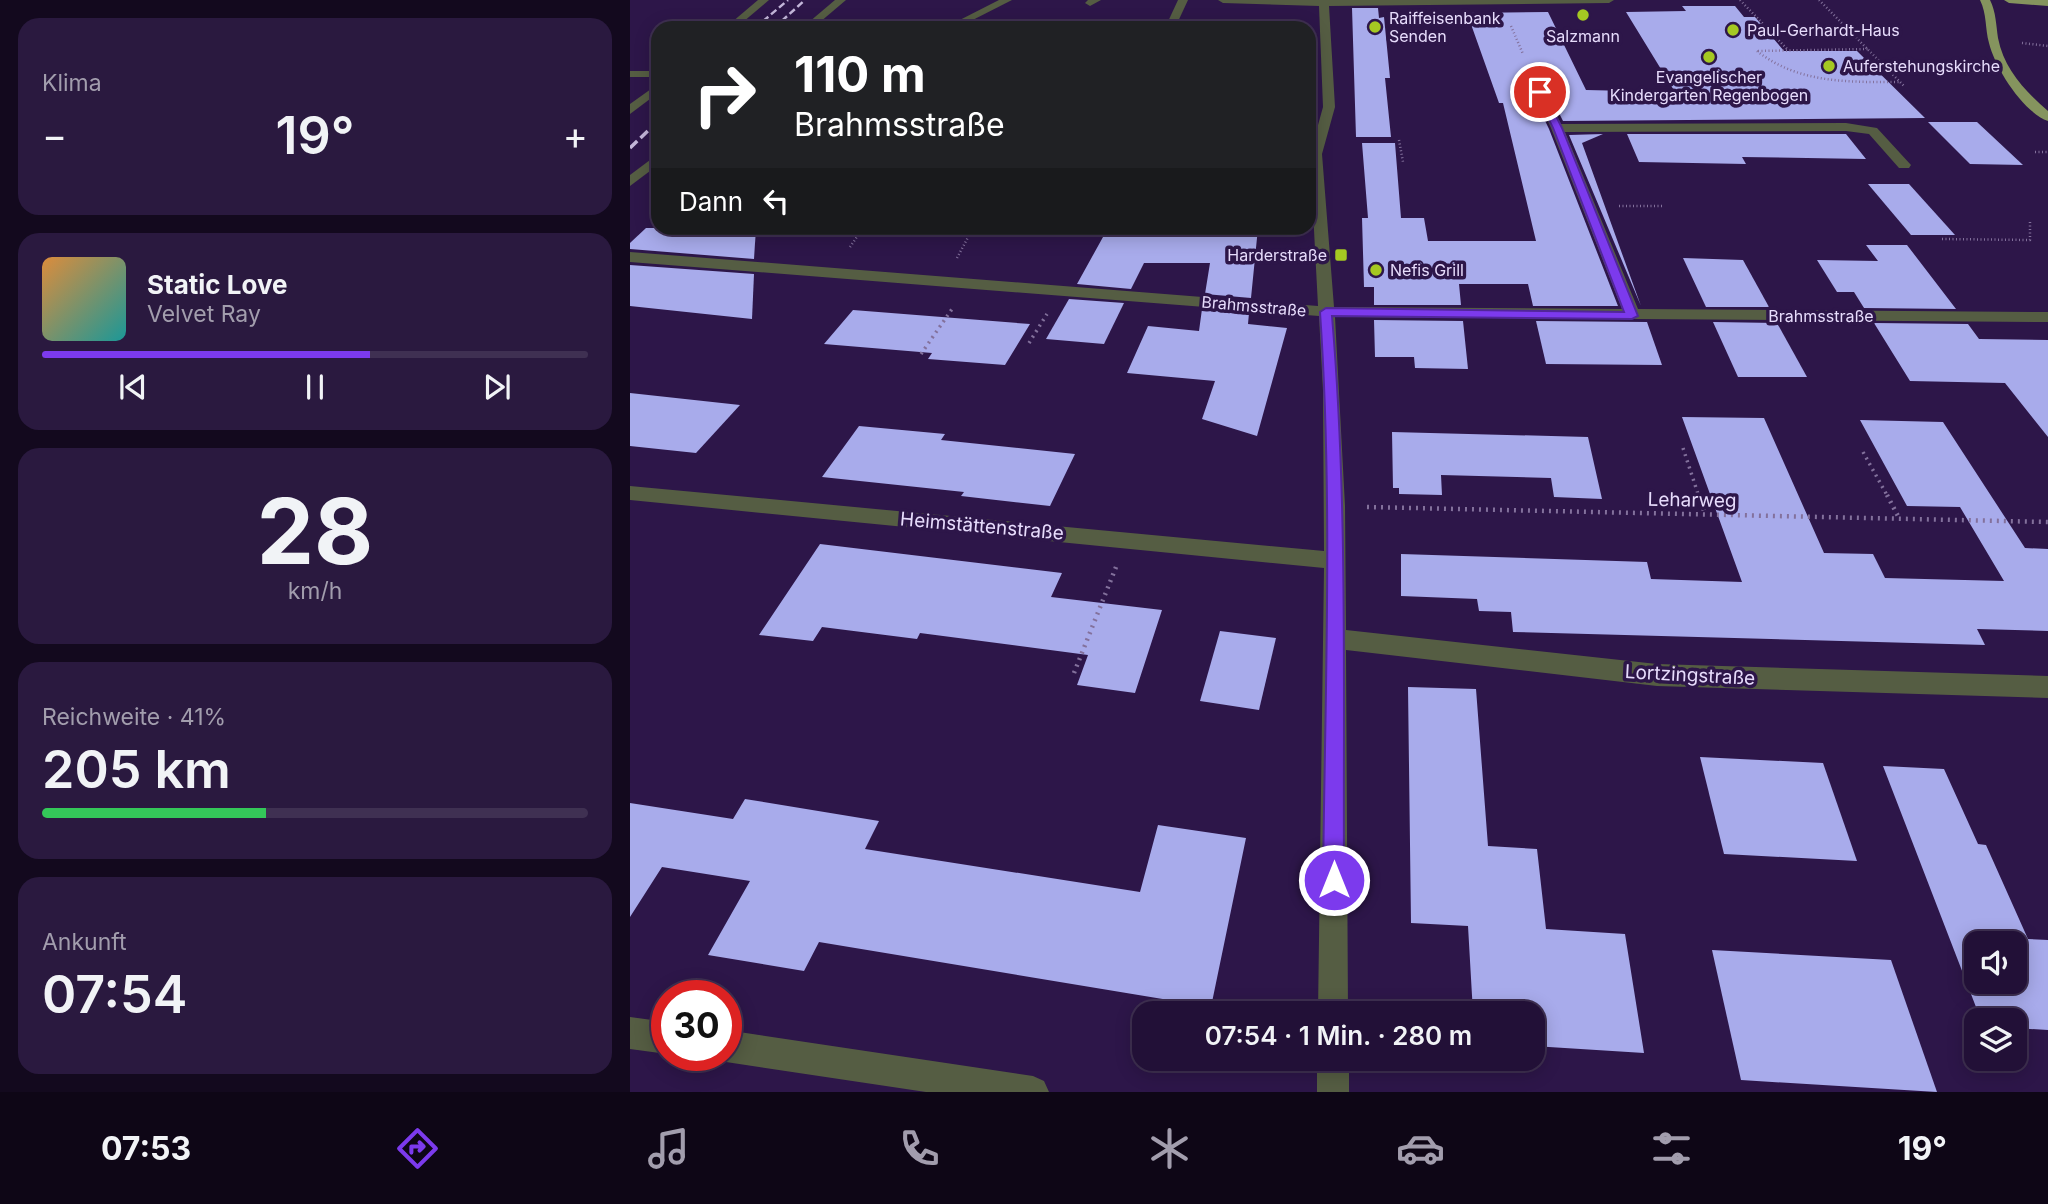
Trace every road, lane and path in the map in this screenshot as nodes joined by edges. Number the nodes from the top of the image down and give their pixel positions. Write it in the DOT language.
graph roads {
  1 [pos="764,0"];
  2 [pos="841,0"];
  3 [pos="1007,0"];
  4 [pos="1184,0"];
  5 [pos="1223,0"];
  6 [pos="1609,0"];
  7 [pos="1740,0"];
  8 [pos="1819,0"];
  9 [pos="1985,0"];
  10 [pos="2009,0"];
  11 [pos="1303,1"];
  12 [pos="1324,3"];
  13 [pos="2048,3"];
  14 [pos="738,21"];
  15 [pos="816,21"];
  16 [pos="964,21"];
  17 [pos="1174,21"];
  18 [pos="1868,49"];
  19 [pos="1788,50"];
  20 [pos="630,74"];
  21 [pos="651,74"];
  22 [pos="1531,75"];
  23 [pos="1900,82"];
  24 [pos="1904,86"];
  25 [pos="651,92"];
  26 [pos="630,110"];
  27 [pos="2048,117"];
  28 [pos="1557,128"];
  29 [pos="1399,140"];
  30 [pos="2035,152"];
  31 [pos="2048,152"];
  32 [pos="1403,162"];
  33 [pos="651,164"];
  34 [pos="1904,165"];
  35 [pos="630,183"];
  36 [pos="1588,206"];
  37 [pos="1664,206"];
  38 [pos="2030,222"];
  39 [pos="1942,239"];
  40 [pos="630,257"];
  41 [pos="970,284"];
  42 [pos="1326,312"];
  43 [pos="1632,316"];
  44 [pos="2048,317"];
  45 [pos="921,354"];
  46 [pos="1683,448"];
  47 [pos="1863,452"];
  48 [pos="630,493"];
  49 [pos="1335,506"];
  50 [pos="1705,514"];
  51 [pos="1899,518"];
  52 [pos="2048,522"];
  53 [pos="1127,540"];
  54 [pos="1333,560"];
  55 [pos="1334,639"];
  56 [pos="1074,674"];
  57 [pos="2048,687"];
  58 [pos="1334,1001"];
  59 [pos="630,1033"];
  60 [pos="651,1036"];
  61 [pos="742,1048"];
  62 [pos="1334,1071"];
  63 [pos="1033,1092"];
  64 [pos="1333,1092"];
  1 -- 14 [label="street"];
  2 -- 15 [label="street"];
  3 -- 16 [label="street"];
  4 -- 17 [label="street"];
  5 -- 11 [label="street"];
  6 -- 12 [label="street"];
  7 -- 19 [label="path"];
  8 -- 18 [label="path"];
  9 -- 27 [label="main road"];
  10 -- 13 [label="main road"];
  11 -- 12 [label="street"];
  12 -- 42 [label="street"];
  18 -- 19 [label="path"];
  18 -- 23 [label="path"];
  19 -- 23 [label="path"];
  20 -- 21 [label="street"];
  22 -- 28 [label="street"];
  23 -- 24 [label="path"];
  25 -- 26 [label="street"];
  28 -- 34 [label="street"];
  28 -- 36 [label="street"];
  29 -- 32 [label="path"];
  30 -- 31 [label="path"];
  33 -- 35 [label="street"];
  36 -- 37 [label="path"];
  36 -- 43 [label="street"];
  38 -- 39 [label="path"];
  40 -- 41 [label="street, Brahmsstraße"];
  41 -- 42 [label="street, Brahmsstraße"];
  41 -- 45 [label="path"];
  42 -- 43 [label="street, Brahmsstraße"];
  42 -- 49 [label="street"];
  43 -- 44 [label="street, Brahmsstraße"];
  46 -- 50 [label="path"];
  47 -- 51 [label="path"];
  48 -- 53 [label="street, Heimstättenstraße"];
  49 -- 50 [label="path, Leharweg"];
  49 -- 54 [label="street"];
  50 -- 51 [label="path, Leharweg"];
  51 -- 52 [label="path, Leharweg"];
  53 -- 54 [label="street, Heimstättenstraße"];
  53 -- 56 [label="path"];
  54 -- 55 [label="street"];
  55 -- 57 [label="street, Lortzingstraße"];
  55 -- 58 [label="street"];
  59 -- 60 [label="street"];
  61 -- 63 [label="street"];
  62 -- 64 [label="street"];
}
